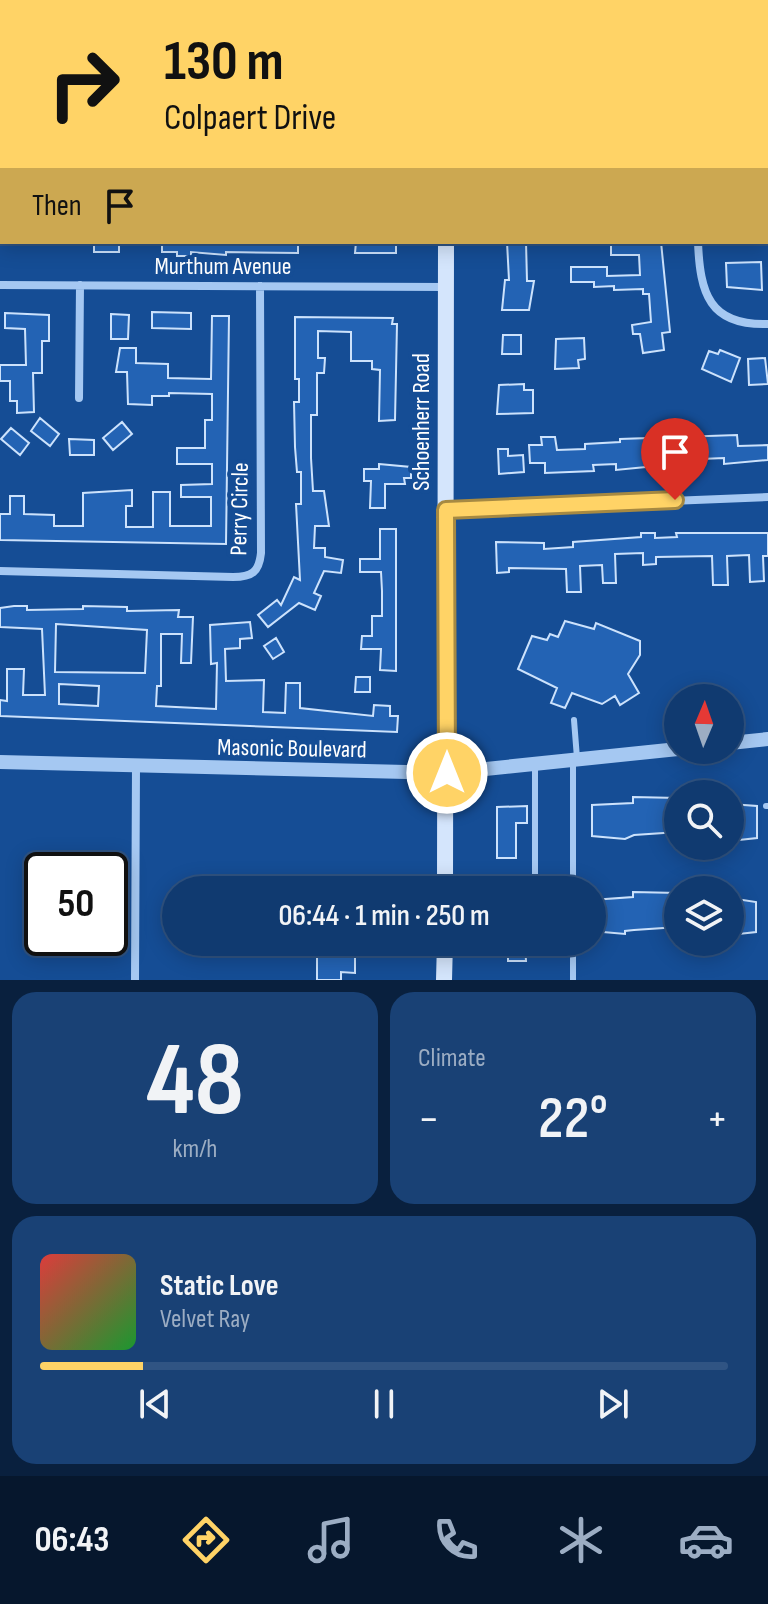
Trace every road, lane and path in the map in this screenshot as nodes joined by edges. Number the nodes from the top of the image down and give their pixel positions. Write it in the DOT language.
graph roads {
  1 [pos="446,244"];
  2 [pos="698,244"];
  3 [pos="0,285"];
  4 [pos="80,285"];
  5 [pos="260,286"];
  6 [pos="446,287"];
  7 [pos="768,324"];
  8 [pos="79,398"];
  9 [pos="768,497"];
  10 [pos="446,510"];
  11 [pos="0,571"];
  12 [pos="574,720"];
  13 [pos="768,739"];
  14 [pos="744,742"];
  15 [pos="664,751"];
  16 [pos="0,762"];
  17 [pos="575,762"];
  18 [pos="535,765"];
  19 [pos="136,766"];
  20 [pos="447,773"];
  21 [pos="445,876"];
  22 [pos="535,876"];
  23 [pos="573,876"];
  24 [pos="445,956"];
  25 [pos="573,956"];
  26 [pos="135,980"];
  27 [pos="444,980"];
  28 [pos="573,980"];
  1 -- 6 [label="main road, Schoenherr Road"];
  2 -- 7 [label="street"];
  3 -- 4 [label="street, Murthum Avenue"];
  4 -- 5 [label="street, Murthum Avenue"];
  4 -- 8 [label="street"];
  5 -- 6 [label="street, Murthum Avenue"];
  5 -- 11 [label="street, Perry Circle"];
  6 -- 10 [label="main road, Schoenherr Road"];
  9 -- 10 [label="street"];
  10 -- 20 [label="main road, Schoenherr Road"];
  12 -- 17 [label="lane"];
  13 -- 14 [label="street"];
  15 -- 17 [label="street, Masonic Boulevard"];
  16 -- 19 [label="street, Masonic Boulevard"];
  17 -- 18 [label="street, Masonic Boulevard"];
  17 -- 23 [label="lane"];
  18 -- 20 [label="street, Masonic Boulevard"];
  18 -- 22 [label="lane"];
  19 -- 20 [label="street, Masonic Boulevard"];
  19 -- 26 [label="street"];
  20 -- 21 [label="main road, Schoenherr Road"];
  24 -- 27 [label="main road"];
  25 -- 28 [label="lane"];
}
